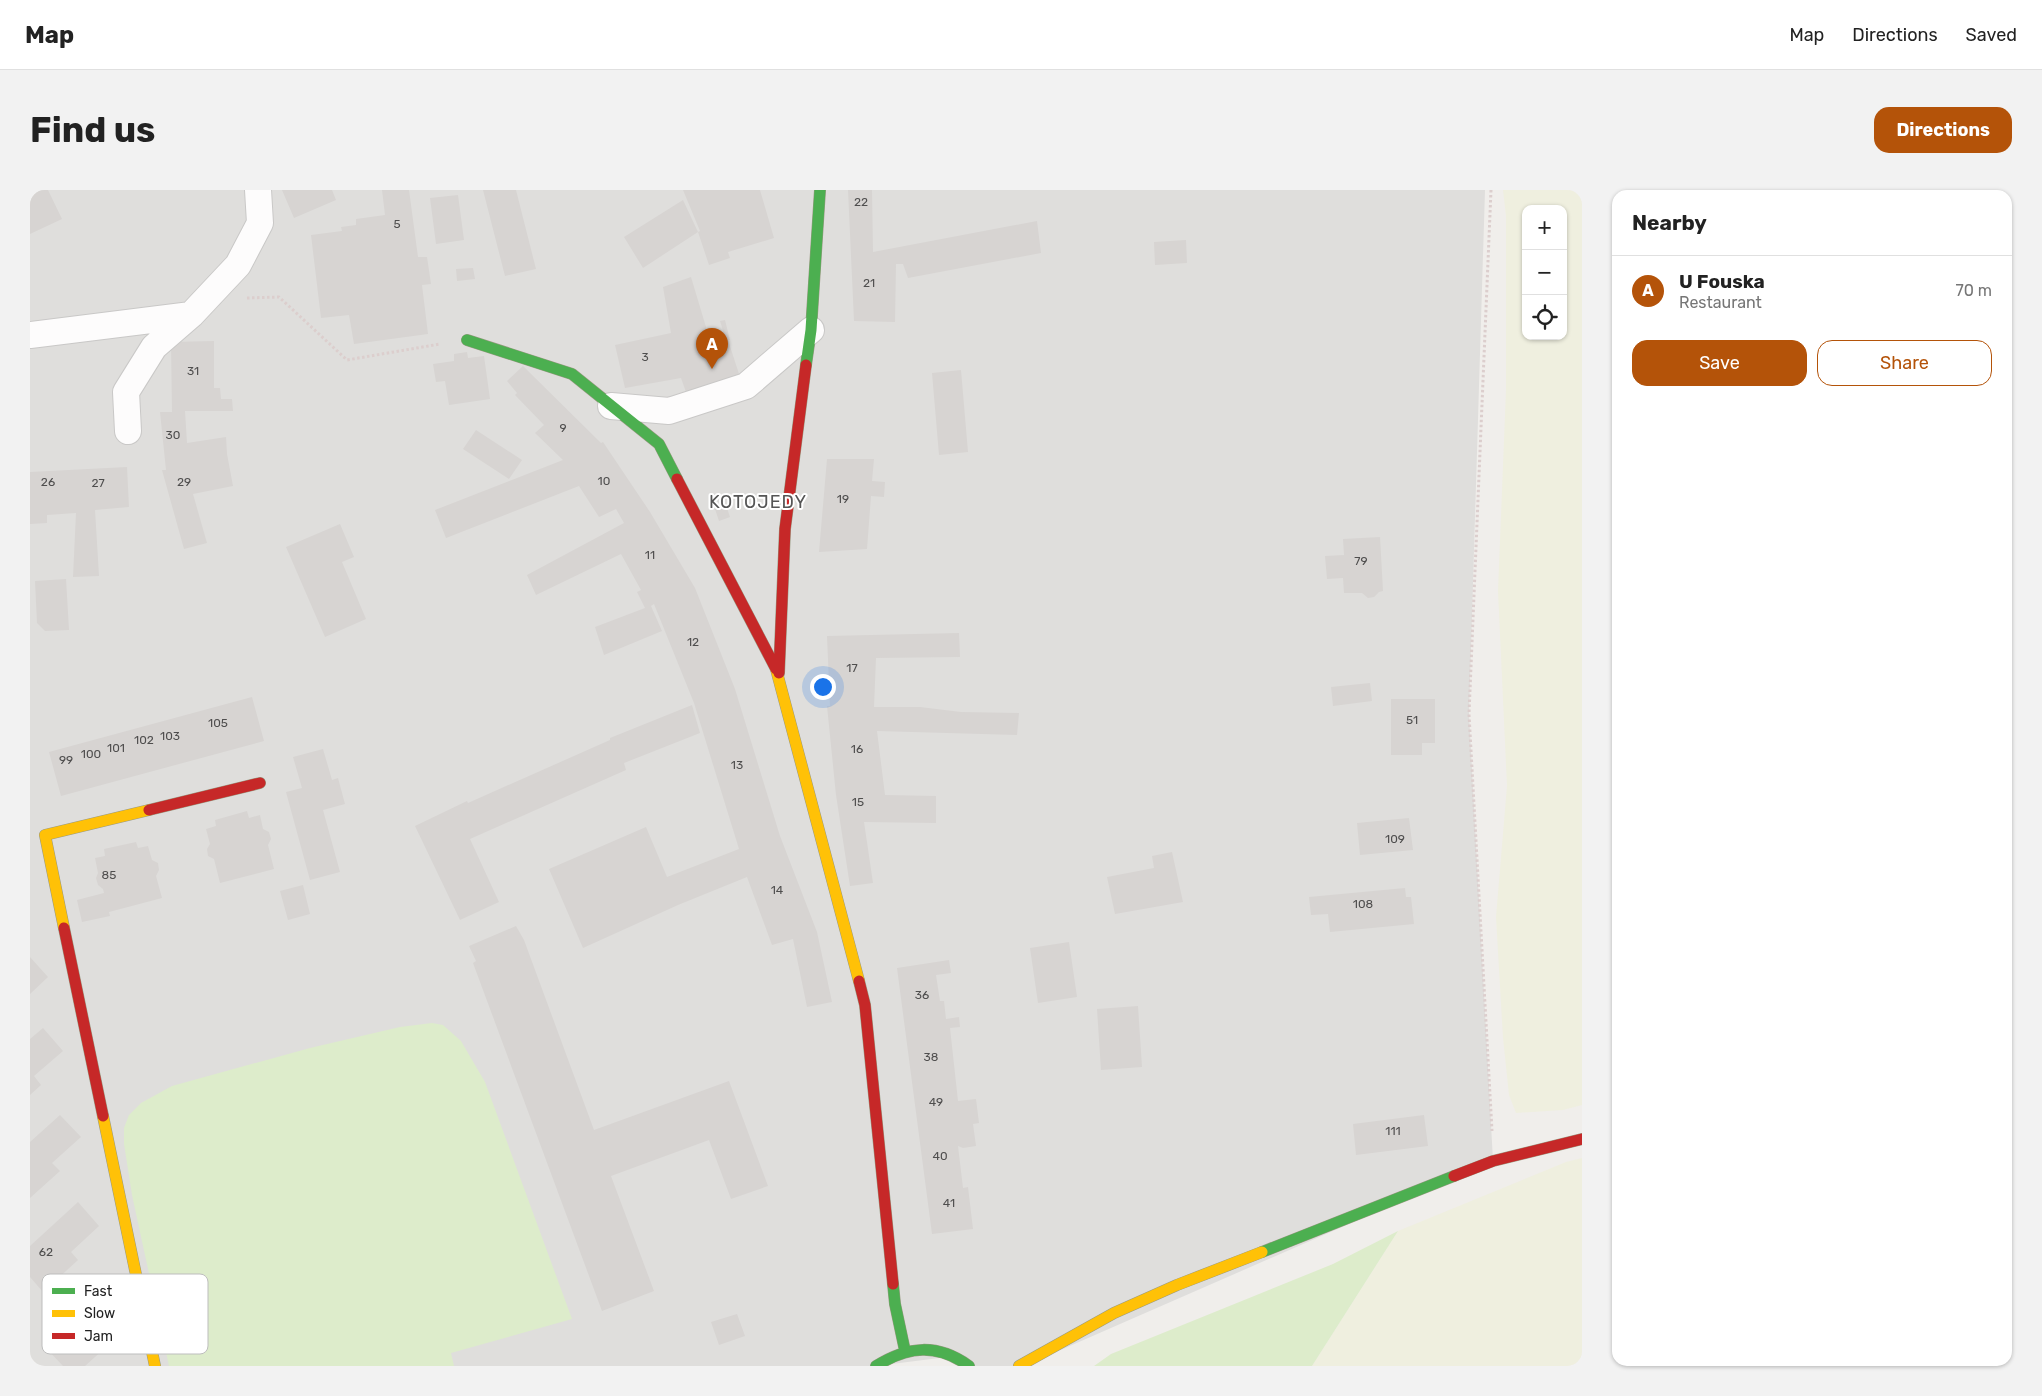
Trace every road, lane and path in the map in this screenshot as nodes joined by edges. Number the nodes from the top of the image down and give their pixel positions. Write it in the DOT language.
graph roads {
  1 [pos="258,190"];
  2 [pos="820,190"];
  3 [pos="1491,190"];
  4 [pos="198,307"];
  5 [pos="811,330"];
  6 [pos="30,335"];
  7 [pos="468,339"];
  8 [pos="611,406"];
  9 [pos="128,431"];
  10 [pos="779,674"];
  11 [pos="260,783"];
  12 [pos="1582,1139"];
  13 [pos="1494,1161"];
  14 [pos="136,1274"];
  15 [pos="905,1351"];
  16 [pos="876,1366"];
  17 [pos="969,1366"];
  18 [pos="1019,1366"];
  1 -- 4 [label="street"];
  2 -- 5 [label="main road"];
  3 -- 13 [label="path"];
  4 -- 6 [label="street"];
  4 -- 7 [label="path"];
  4 -- 9 [label="street"];
  5 -- 8 [label="street"];
  5 -- 10 [label="main road"];
  7 -- 8 [label="main road"];
  8 -- 10 [label="main road"];
  10 -- 15 [label="main road"];
  11 -- 14 [label="main road"];
  12 -- 13 [label="main road"];
  13 -- 18 [label="main road"];
  15 -- 16 [label="main road"];
  15 -- 17 [label="main road"];
}
